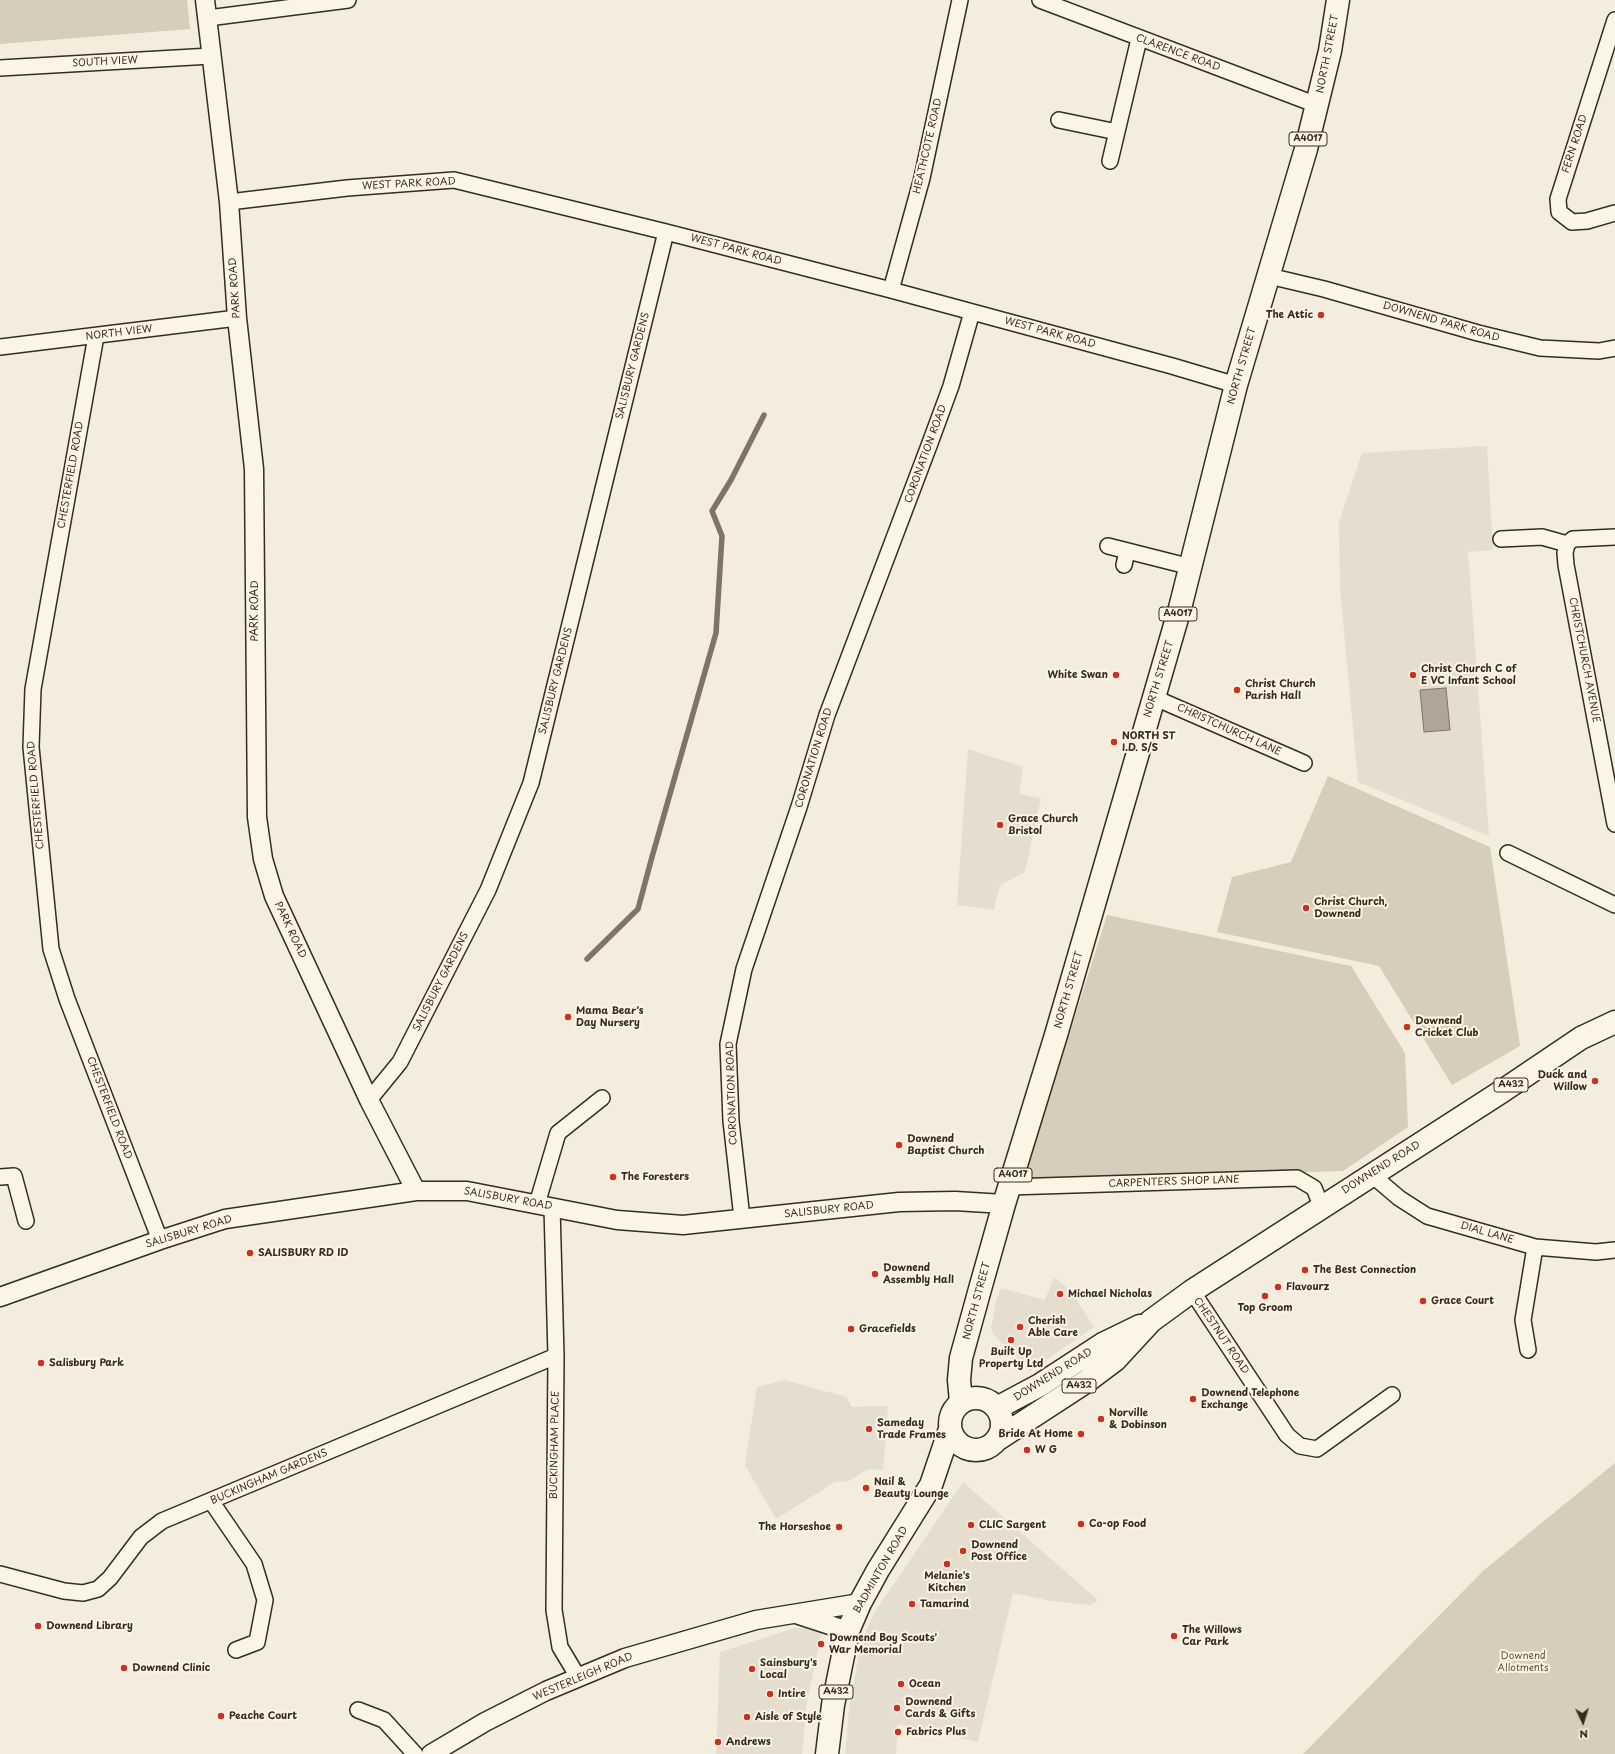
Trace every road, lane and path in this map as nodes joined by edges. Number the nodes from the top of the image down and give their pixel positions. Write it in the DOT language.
graph roads {
  1 [pos="205,0"];
  2 [pos="348,0"];
  3 [pos="960,0"];
  4 [pos="1040,0"];
  5 [pos="1338,0"];
  6 [pos="208,18"];
  7 [pos="1615,20"];
  8 [pos="1139,39"];
  9 [pos="211,56"];
  10 [pos="0,68"];
  11 [pos="1317,105"];
  12 [pos="1059,120"];
  13 [pos="1117,132"];
  14 [pos="1110,162"];
  15 [pos="229,202"];
  16 [pos="1615,213"];
  17 [pos="666,232"];
  18 [pos="1269,276"];
  19 [pos="891,290"];
  20 [pos="972,312"];
  21 [pos="237,318"];
  22 [pos="96,336"];
  23 [pos="0,348"];
  24 [pos="1615,348"];
  25 [pos="1236,385"];
  26 [pos="1615,537"];
  27 [pos="1502,539"];
  28 [pos="1567,544"];
  29 [pos="1108,546"];
  30 [pos="1190,567"];
  31 [pos="1153,697"];
  32 [pos="1304,762"];
  33 [pos="1615,824"];
  34 [pos="1508,853"];
  35 [pos="1615,905"];
  36 [pos="1615,1022"];
  37 [pos="602,1098"];
  38 [pos="370,1100"];
  39 [pos="1372,1175"];
  40 [pos="0,1177"];
  41 [pos="416,1190"];
  42 [pos="1007,1196"];
  43 [pos="545,1206"];
  44 [pos="1322,1208"];
  45 [pos="742,1218"];
  46 [pos="26,1221"];
  47 [pos="160,1240"];
  48 [pos="1535,1247"];
  49 [pos="1615,1250"];
  50 [pos="1192,1291"];
  51 [pos="0,1297"];
  52 [pos="1151,1321"];
  53 [pos="1528,1350"];
  54 [pos="556,1356"];
  55 [pos="1392,1395"];
  56 [pos="961,1402"];
  57 [pos="998,1408"];
  58 [pos="950,1429"];
  59 [pos="998,1439"];
  60 [pos="970,1450"];
  61 [pos="931,1485"];
  62 [pos="211,1501"];
  63 [pos="0,1574"];
  64 [pos="860,1603"];
  65 [pos="793,1613"];
  66 [pos="848,1631"];
  67 [pos="236,1650"];
  68 [pos="578,1677"];
  69 [pos="358,1710"];
  70 [pos="415,1754"];
  71 [pos="431,1754"];
  72 [pos="827,1754"];
  1 -- 6 [label="street, PARK ROAD"];
  2 -- 6 [label="street"];
  3 -- 19 [label="street, HEATHCOTE ROAD"];
  4 -- 8 [label="street, CLARENCE ROAD"];
  5 -- 11 [label="main road, NORTH STREET / A4017"];
  6 -- 9 [label="street, PARK ROAD"];
  7 -- 16 [label="street, FERN ROAD"];
  8 -- 11 [label="street, CLARENCE ROAD"];
  8 -- 13 [label="street"];
  9 -- 10 [label="street, SOUTH VIEW"];
  9 -- 15 [label="street, PARK ROAD"];
  11 -- 18 [label="main road, NORTH STREET / A4017"];
  12 -- 13 [label="street"];
  13 -- 14 [label="street"];
  15 -- 17 [label="street, WEST PARK ROAD"];
  15 -- 21 [label="street, PARK ROAD"];
  17 -- 19 [label="street, WEST PARK ROAD"];
  17 -- 38 [label="street, SALISBURY GARDENS"];
  18 -- 24 [label="street, DOWNEND PARK ROAD"];
  18 -- 25 [label="main road, NORTH STREET / A4017"];
  19 -- 20 [label="street, WEST PARK ROAD"];
  20 -- 25 [label="street, WEST PARK ROAD"];
  20 -- 45 [label="street, CORONATION ROAD"];
  21 -- 22 [label="street, NORTH VIEW"];
  21 -- 38 [label="street, PARK ROAD"];
  22 -- 23 [label="street, NORTH VIEW"];
  22 -- 47 [label="street, CHESTERFIELD ROAD"];
  25 -- 30 [label="main road, NORTH STREET / A4017"];
  26 -- 28 [label="street"];
  27 -- 28 [label="street"];
  28 -- 33 [label="street, CHRISTCHURCH AVENUE"];
  29 -- 30 [label="street"];
  30 -- 31 [label="main road, NORTH STREET / A4017"];
  31 -- 32 [label="street, CHRISTCHURCH LANE"];
  31 -- 42 [label="main road, NORTH STREET / A4017"];
  34 -- 35 [label="street"];
  36 -- 39 [label="main road, DOWNEND ROAD / A432"];
  37 -- 43 [label="street, BUCKINGHAM PLACE"];
  38 -- 41 [label="street, PARK ROAD"];
  39 -- 44 [label="main road, DOWNEND ROAD / A432"];
  39 -- 48 [label="street, DIAL LANE"];
  40 -- 46 [label="street"];
  41 -- 43 [label="street, SALISBURY ROAD"];
  41 -- 47 [label="street, SALISBURY ROAD"];
  42 -- 44 [label="street, CARPENTERS SHOP LANE"];
  42 -- 45 [label="street, SALISBURY ROAD"];
  42 -- 56 [label="main road, NORTH STREET / A4017"];
  43 -- 45 [label="street, SALISBURY ROAD"];
  43 -- 54 [label="street, BUCKINGHAM PLACE"];
  44 -- 50 [label="main road, DOWNEND ROAD / A432"];
  47 -- 51 [label="street, SALISBURY ROAD"];
  48 -- 49 [label="street, DIAL LANE"];
  48 -- 53 [label="street"];
  50 -- 52 [label="main road, DOWNEND ROAD / A432"];
  50 -- 55 [label="street, CHESTNUT ROAD"];
  52 -- 57 [label="main road, DOWNEND ROAD / A432"];
  52 -- 59 [label="main road, DOWNEND ROAD / A432"];
  54 -- 62 [label="street, BUCKINGHAM GARDENS"];
  54 -- 68 [label="street, BUCKINGHAM PLACE"];
  56 -- 57 [label="main road"];
  56 -- 58 [label="main road, A432"];
  57 -- 59 [label="main road"];
  58 -- 60 [label="main road"];
  58 -- 61 [label="main road, BADMINTON ROAD / A432"];
  59 -- 60 [label="main road, A432"];
  60 -- 61 [label="main road, BADMINTON ROAD / A432"];
  61 -- 64 [label="main road, BADMINTON ROAD / A432"];
  62 -- 63 [label="street, BUCKINGHAM GARDENS"];
  62 -- 67 [label="street"];
  64 -- 65 [label="street, WESTERLEIGH ROAD"];
  64 -- 66 [label="main road, BADMINTON ROAD / A432"];
  65 -- 66 [label="street, WESTERLEIGH ROAD"];
  65 -- 68 [label="street, WESTERLEIGH ROAD"];
  66 -- 72 [label="main road, BADMINTON ROAD / A432"];
  68 -- 71 [label="street, WESTERLEIGH ROAD"];
  69 -- 70 [label="street"];
}
